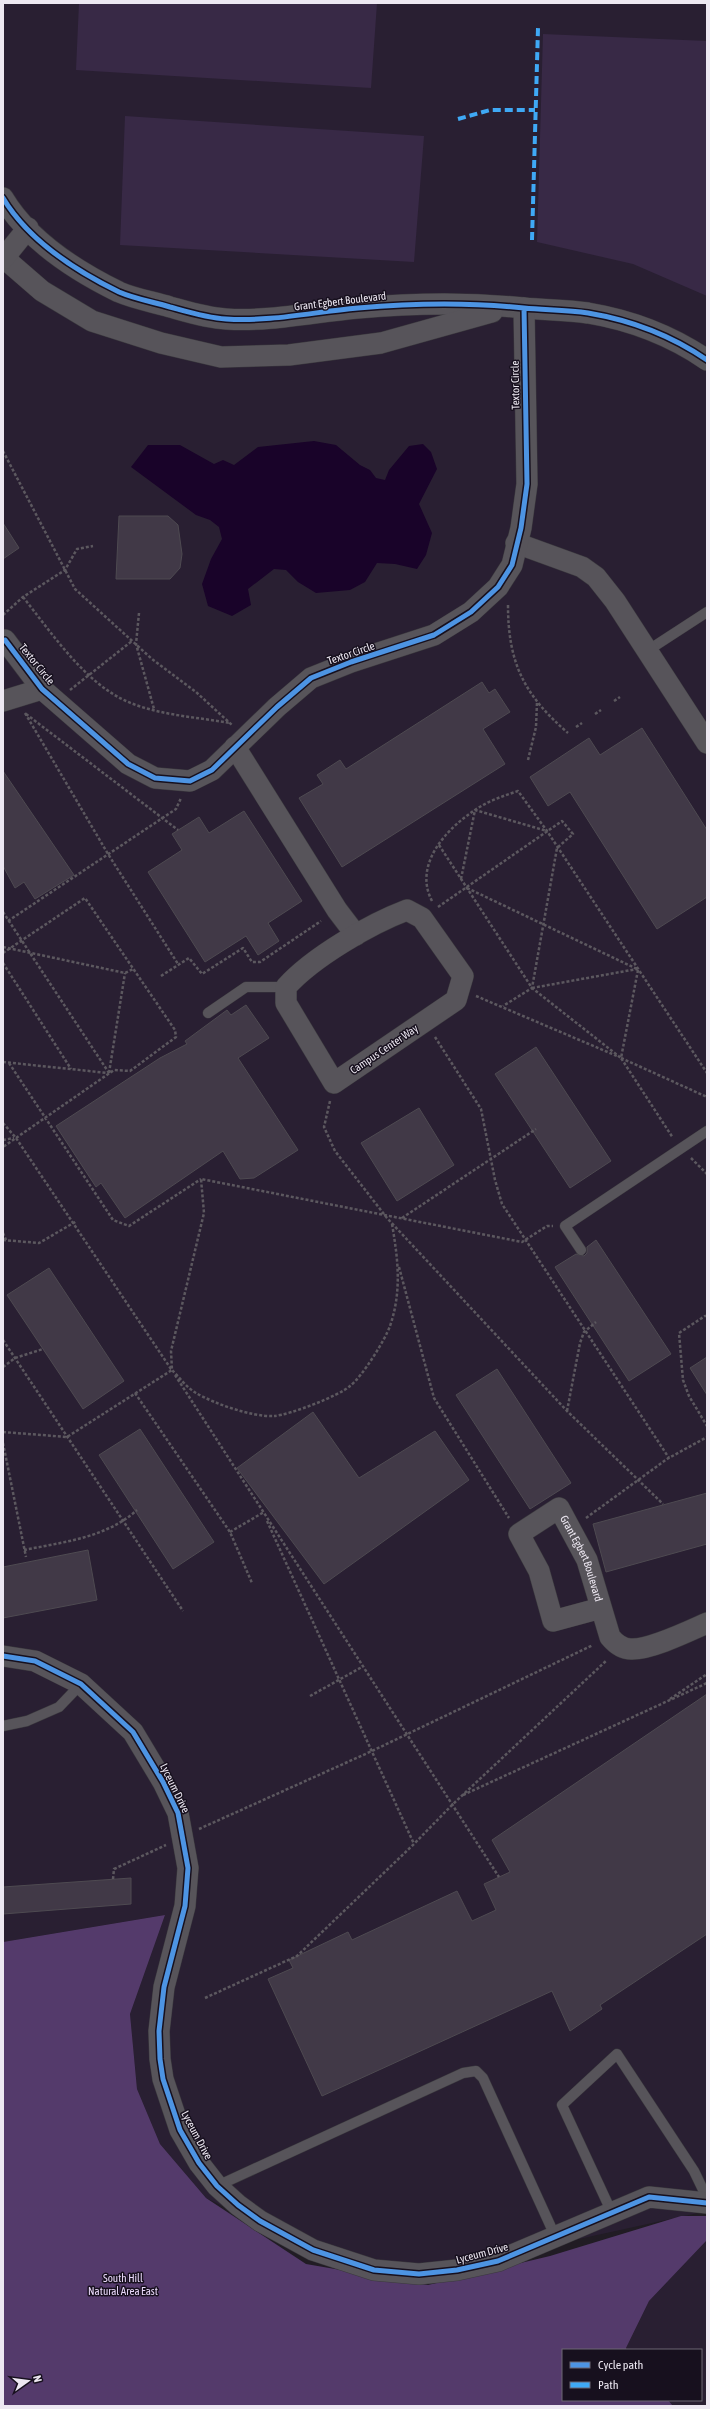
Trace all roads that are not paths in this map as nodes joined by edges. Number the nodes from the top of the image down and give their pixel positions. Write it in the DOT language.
graph roads {
  1 [pos="3,198"];
  2 [pos="28,228"];
  3 [pos="4,257"];
  4 [pos="524,308"];
  5 [pos="707,360"];
  6 [pos="516,543"];
  7 [pos="707,612"];
  8 [pos="3,641"];
  9 [pos="647,651"];
  10 [pos="50,695"];
  11 [pos="15,706"];
  12 [pos="237,736"];
  13 [pos="707,743"];
  14 [pos="356,934"];
  15 [pos="286,987"];
  16 [pos="208,1013"];
  17 [pos="707,1131"];
  18 [pos="582,1250"];
  19 [pos="601,1608"];
  20 [pos="707,1623"];
  21 [pos="3,1656"];
  22 [pos="81,1684"];
  23 [pos="3,1726"];
  24 [pos="217,2186"];
  25 [pos="707,2198"];
  26 [pos="707,2203"];
  27 [pos="612,2213"];
  28 [pos="556,2238"];
  1 -- 2 [label="street, Grant Egbert Boulevard"];
  2 -- 3 [label="street, Grant Egbert Boulevard"];
  2 -- 4 [label="street, Grant Egbert Boulevard"];
  3 -- 4 [label="street, Grant Egbert Boulevard"];
  4 -- 5 [label="street, Grant Egbert Boulevard"];
  4 -- 6 [label="street, Textor Circle"];
  6 -- 9 [label="street"];
  6 -- 12 [label="street, Textor Circle"];
  7 -- 9 [label="lane"];
  8 -- 10 [label="street, Textor Circle"];
  9 -- 13 [label="street"];
  10 -- 11 [label="street, Textor Circle"];
  10 -- 12 [label="street, Textor Circle"];
  12 -- 14 [label="street"];
  14 -- 15 [label="street, Campus Center Way"];
  14 -- 15 [label="street, Campus Center Way"];
  15 -- 16 [label="lane"];
  17 -- 18 [label="lane"];
  19 -- 19 [label="street, Grant Egbert Boulevard"];
  19 -- 20 [label="street, Grant Egbert Boulevard"];
  21 -- 22 [label="street, Lyceum Drive"];
  22 -- 23 [label="lane"];
  22 -- 24 [label="street, Lyceum Drive"];
  24 -- 28 [label="street, Lyceum Drive"];
  24 -- 28 [label="lane"];
  25 -- 27 [label="lane"];
  26 -- 27 [label="street, Lyceum Drive"];
  27 -- 28 [label="street, Lyceum Drive"];
}
